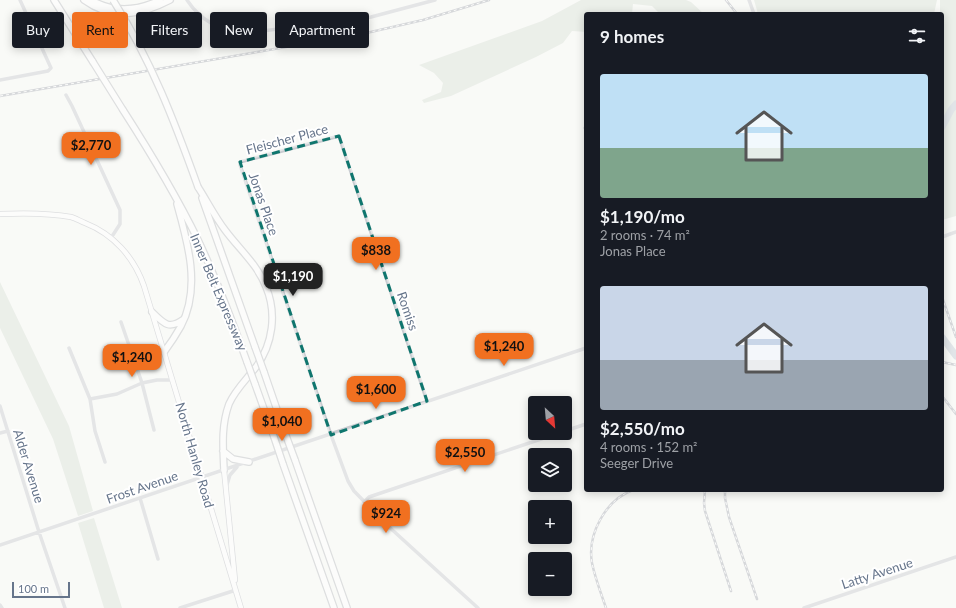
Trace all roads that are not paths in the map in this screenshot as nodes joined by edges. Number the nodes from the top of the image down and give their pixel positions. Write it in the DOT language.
graph roads {
  1 [pos="20,0"];
  2 [pos="54,0"];
  3 [pos="84,0"];
  4 [pos="91,0"];
  5 [pos="113,0"];
  6 [pos="160,0"];
  7 [pos="170,0"];
  8 [pos="187,0"];
  9 [pos="435,0"];
  10 [pos="749,0"];
  11 [pos="753,12"];
  12 [pos="0,80"];
  13 [pos="66,95"];
  14 [pos="339,136"];
  15 [pos="240,162"];
  16 [pos="198,186"];
  17 [pos="173,192"];
  18 [pos="0,214"];
  19 [pos="956,232"];
  20 [pos="944,236"];
  21 [pos="111,238"];
  22 [pos="152,312"];
  23 [pos="184,319"];
  24 [pos="121,322"];
  25 [pos="69,348"];
  26 [pos="584,349"];
  27 [pos="164,352"];
  28 [pos="173,380"];
  29 [pos="142,383"];
  30 [pos="90,399"];
  31 [pos="427,401"];
  32 [pos="0,406"];
  33 [pos="584,425"];
  34 [pos="572,429"];
  35 [pos="154,430"];
  36 [pos="8,431"];
  37 [pos="0,433"];
  38 [pos="331,435"];
  39 [pos="538,440"];
  40 [pos="223,450"];
  41 [pos="106,462"];
  42 [pos="249,462"];
  43 [pos="239,465"];
  44 [pos="224,470"];
  45 [pos="201,478"];
  46 [pos="226,489"];
  47 [pos="140,498"];
  48 [pos="364,502"];
  49 [pos="39,532"];
  50 [pos="0,545"];
  51 [pos="956,557"];
  52 [pos="158,559"];
  53 [pos="236,590"];
  54 [pos="0,605"];
  55 [pos="2,608"];
  56 [pos="65,608"];
  57 [pos="180,608"];
  58 [pos="241,608"];
  59 [pos="334,608"];
  60 [pos="347,608"];
  61 [pos="478,608"];
  62 [pos="804,608"];
  1 -- 12 [label="street"];
  2 -- 17 [label="highway, Inner Belt Expressway, bridge"];
  3 -- 7 [label="highway"];
  4 -- 6 [label="highway"];
  5 -- 16 [label="highway, Inner Belt Expressway, bridge"];
  8 -- 9 [label="street"];
  10 -- 11 [label="street"];
  13 -- 21 [label="street"];
  14 -- 15 [label="street, Fleischer Place"];
  14 -- 31 [label="street, Romiss"];
  15 -- 38 [label="street, Jonas Place"];
  16 -- 40 [label="highway"];
  16 -- 60 [label="highway, Inner Belt Expressway, bridge"];
  17 -- 23 [label="highway"];
  17 -- 59 [label="highway, Inner Belt Expressway, bridge"];
  18 -- 21 [label="main road, North Hanley Road"];
  19 -- 20 [label="street"];
  21 -- 22 [label="main road, North Hanley Road"];
  22 -- 23 [label="highway"];
  22 -- 27 [label="main road, North Hanley Road"];
  23 -- 27 [label="highway"];
  24 -- 29 [label="street"];
  25 -- 30 [label="street"];
  26 -- 31 [label="street, Frost Avenue"];
  27 -- 28 [label="main road, North Hanley Road"];
  28 -- 29 [label="street"];
  28 -- 45 [label="main road, North Hanley Road"];
  29 -- 30 [label="street"];
  29 -- 35 [label="street"];
  30 -- 41 [label="street"];
  31 -- 38 [label="street, Frost Avenue"];
  32 -- 36 [label="street, Alder Avenue"];
  33 -- 34 [label="street"];
  36 -- 37 [label="street"];
  36 -- 49 [label="street, Alder Avenue"];
  38 -- 42 [label="street, Frost Avenue"];
  38 -- 48 [label="street, Jonas Place"];
  39 -- 48 [label="street"];
  40 -- 42 [label="highway"];
  40 -- 44 [label="highway"];
  42 -- 43 [label="street, Frost Avenue"];
  43 -- 44 [label="street, Frost Avenue"];
  43 -- 46 [label="street"];
  44 -- 45 [label="street, Frost Avenue"];
  44 -- 46 [label="main road"];
  45 -- 47 [label="street, Frost Avenue"];
  45 -- 53 [label="main road, North Hanley Road"];
  46 -- 53 [label="main road"];
  47 -- 49 [label="street, Frost Avenue"];
  47 -- 52 [label="street"];
  48 -- 61 [label="street, Jonas Place"];
  49 -- 50 [label="street, Frost Avenue"];
  49 -- 56 [label="street, Alder Avenue"];
  51 -- 62 [label="street, Latty Avenue"];
  53 -- 57 [label="street"];
  53 -- 58 [label="main road, North Hanley Road"];
  54 -- 55 [label="street"];
}
